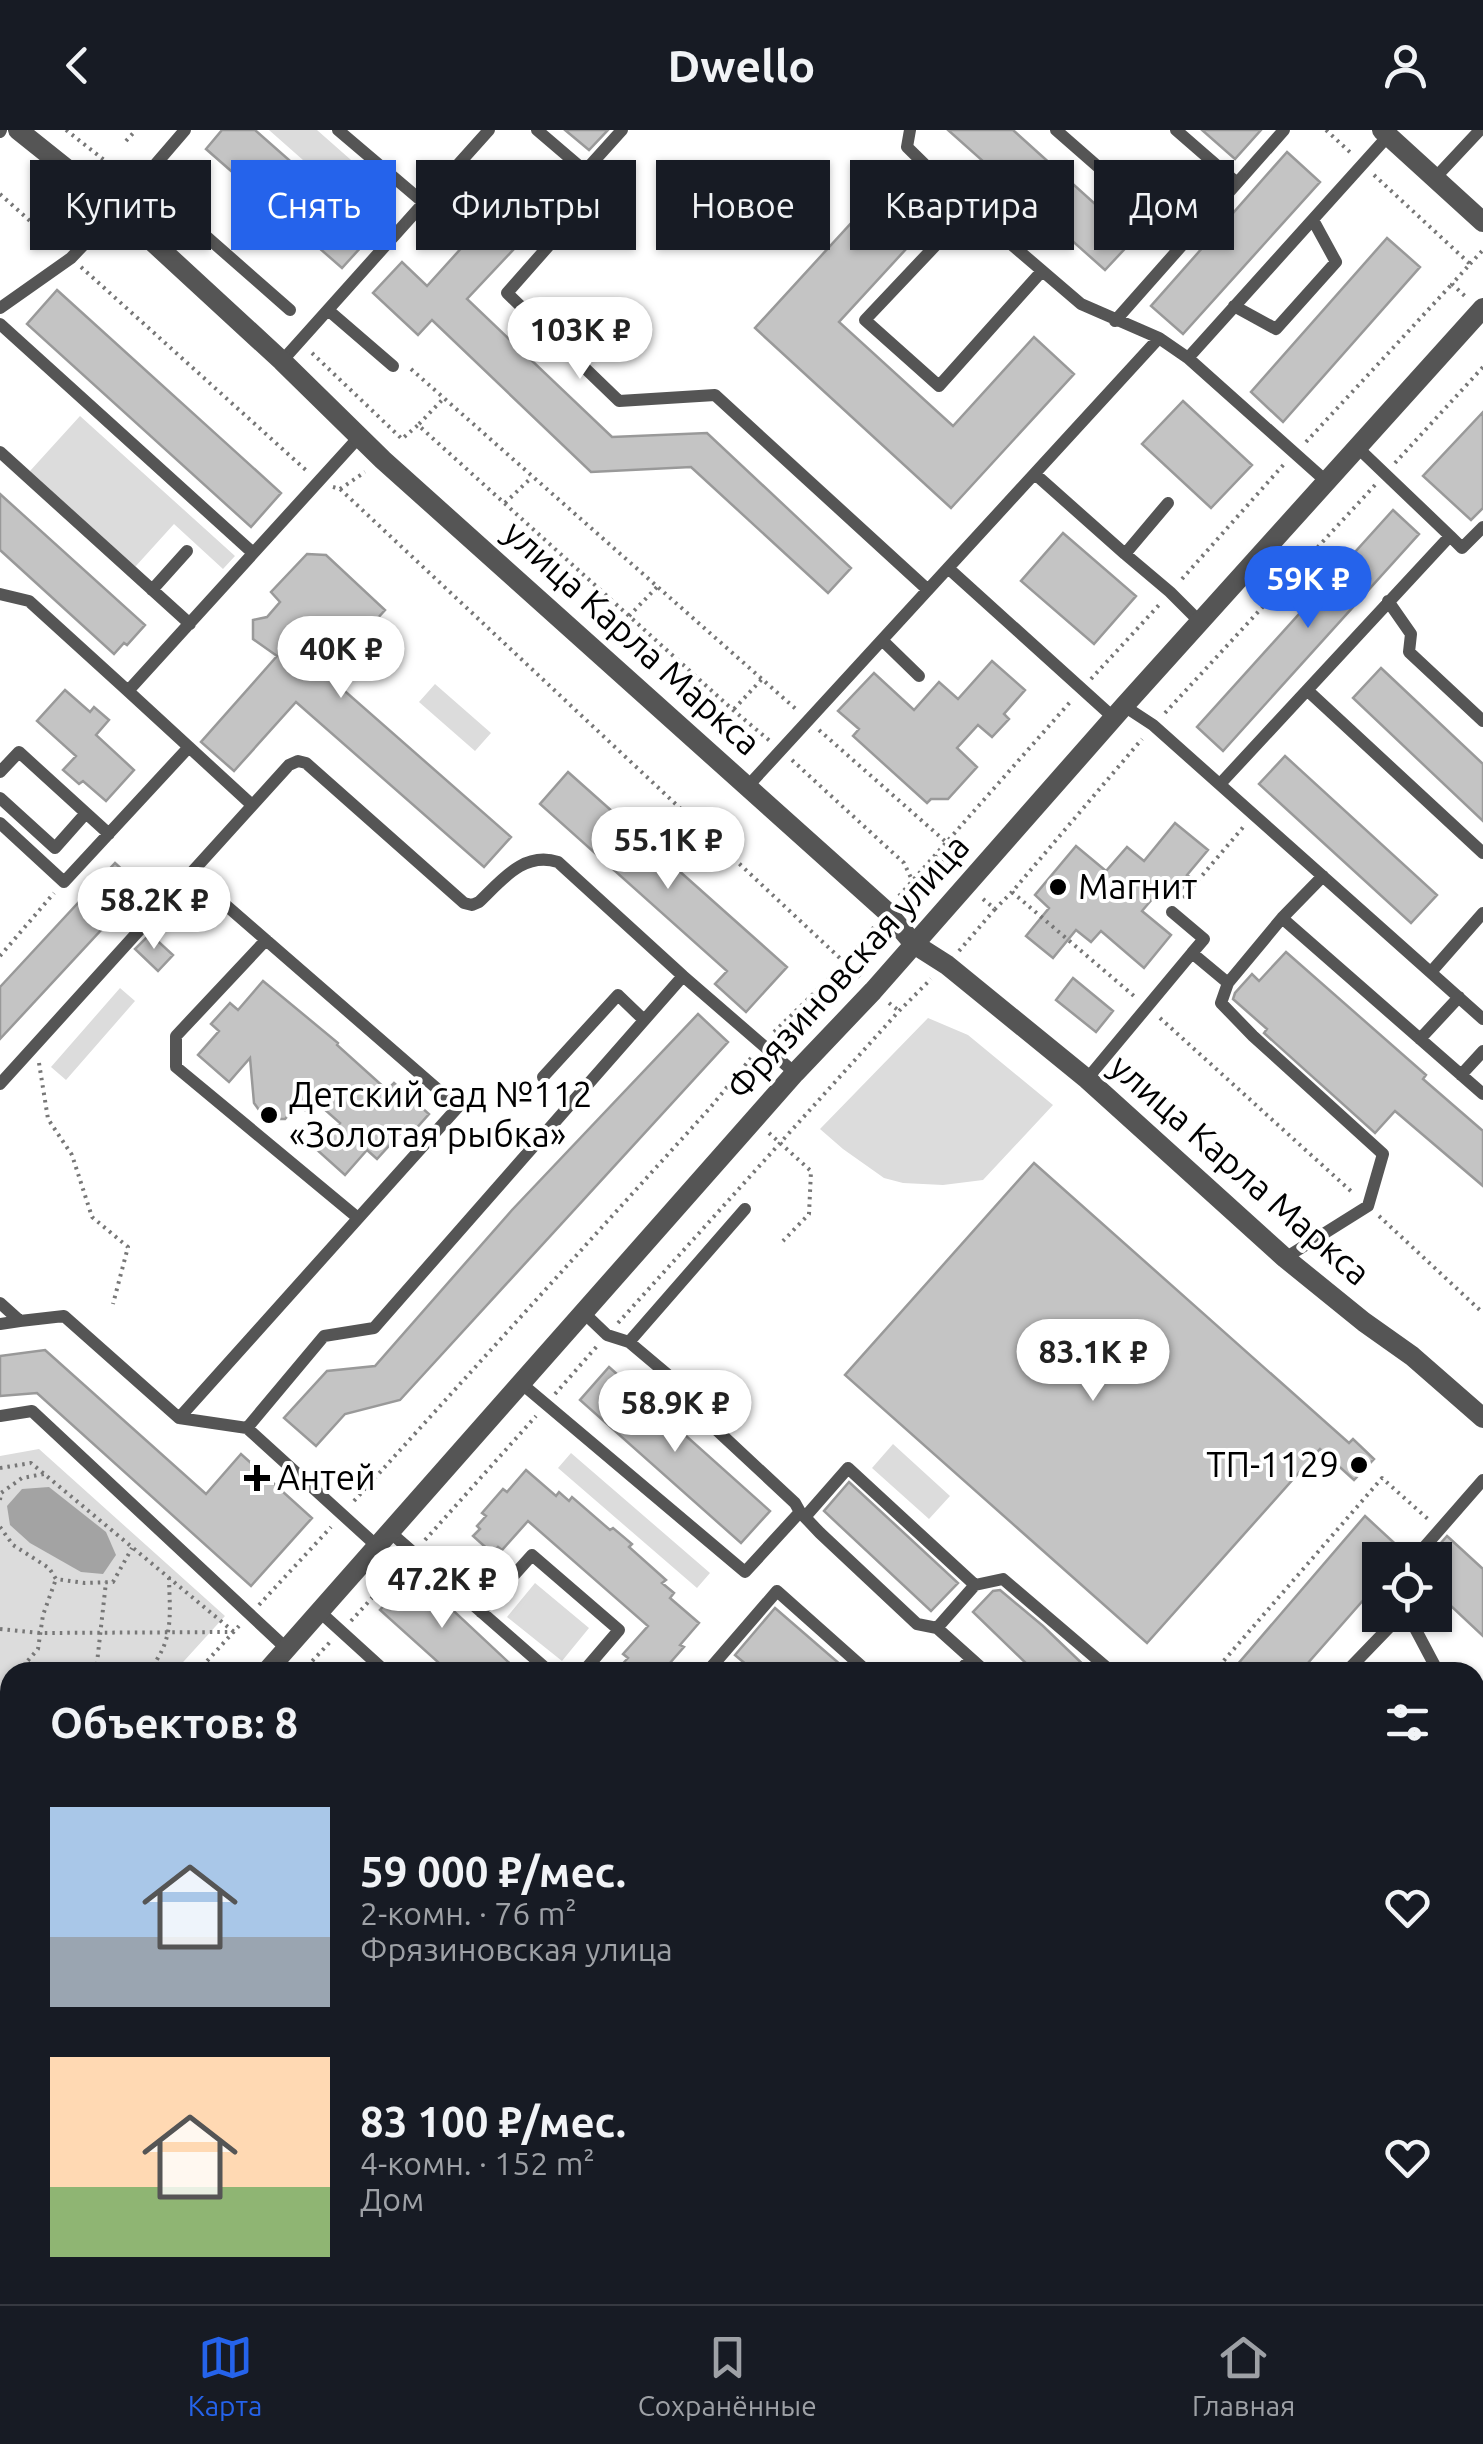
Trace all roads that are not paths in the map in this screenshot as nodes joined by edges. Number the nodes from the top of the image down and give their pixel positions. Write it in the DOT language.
graph roads {
  1 [pos="18,130"];
  2 [pos="184,130"];
  3 [pos="338,130"];
  4 [pos="489,130"];
  5 [pos="537,130"];
  6 [pos="622,130"];
  7 [pos="910,130"];
  8 [pos="1056,130"];
  9 [pos="1176,130"];
  10 [pos="1284,130"];
  11 [pos="1480,130"];
  12 [pos="1385,133"];
  13 [pos="56,160"];
  14 [pos="160,160"];
  15 [pos="462,160"];
  16 [pos="572,160"];
  17 [pos="595,160"];
  18 [pos="919,160"];
  19 [pos="1094,163"];
  20 [pos="1435,178"];
  21 [pos="1238,182"];
  22 [pos="1234,186"];
  23 [pos="416,196"];
  24 [pos="416,212"];
  25 [pos="1312,220"];
  26 [pos="1483,222"];
  27 [pos="211,244"];
  28 [pos="79,250"];
  29 [pos="162,250"];
  30 [pos="544,250"];
  31 [pos="931,250"];
  32 [pos="1018,250"];
  33 [pos="1177,250"];
  34 [pos="1042,271"];
  35 [pos="3,305"];
  36 [pos="1234,306"];
  37 [pos="1482,309"];
  38 [pos="290,310"];
  39 [pos="328,310"];
  40 [pos="1115,321"];
  41 [pos="0,324"];
  42 [pos="1159,338"];
  43 [pos="1188,358"];
  44 [pos="282,361"];
  45 [pos="394,366"];
  46 [pos="359,437"];
  47 [pos="1358,448"];
  48 [pos="0,452"];
  49 [pos="1035,474"];
  50 [pos="1327,482"];
  51 [pos="1168,504"];
  52 [pos="1483,527"];
  53 [pos="1450,536"];
  54 [pos="188,551"];
  55 [pos="253,554"];
  56 [pos="1125,554"];
  57 [pos="948,568"];
  58 [pos="152,590"];
  59 [pos="928,590"];
  60 [pos="0,594"];
  61 [pos="1388,601"];
  62 [pos="1200,622"];
  63 [pos="190,624"];
  64 [pos="882,640"];
  65 [pos="920,676"];
  66 [pos="1307,690"];
  67 [pos="128,691"];
  68 [pos="1119,712"];
  69 [pos="1483,721"];
  70 [pos="188,747"];
  71 [pos="0,772"];
  72 [pos="1220,784"];
  73 [pos="748,786"];
  74 [pos="0,798"];
  75 [pos="252,805"];
  76 [pos="86,813"];
  77 [pos="0,822"];
  78 [pos="109,834"];
  79 [pos="1483,853"];
  80 [pos="190,874"];
  81 [pos="1323,876"];
  82 [pos="1172,912"];
  83 [pos="1483,913"];
  84 [pos="1282,918"];
  85 [pos="266,940"];
  86 [pos="914,944"];
  87 [pos="1192,953"];
  88 [pos="1431,972"];
  89 [pos="683,976"];
  90 [pos="1228,983"];
  91 [pos="1459,997"];
  92 [pos="1483,1019"];
  93 [pos="644,1020"];
  94 [pos="1420,1039"];
  95 [pos="1483,1051"];
  96 [pos="795,1073"];
  97 [pos="1462,1075"];
  98 [pos="544,1077"];
  99 [pos="1088,1079"];
  100 [pos="0,1084"];
  101 [pos="1483,1094"];
  102 [pos="745,1209"];
  103 [pos="358,1218"];
  104 [pos="1285,1258"];
  105 [pos="0,1303"];
  106 [pos="584,1313"];
  107 [pos="20,1321"];
  108 [pos="0,1324"];
  109 [pos="629,1342"];
  110 [pos="522,1384"];
  111 [pos="0,1416"];
  112 [pos="180,1418"];
  113 [pos="1483,1418"];
  114 [pos="247,1428"];
  115 [pos="1483,1480"];
  116 [pos="802,1514"];
  117 [pos="385,1540"];
  118 [pos="1430,1542"];
  119 [pos="976,1585"];
  120 [pos="320,1612"];
  121 [pos="481,1612"];
  122 [pos="937,1628"];
  123 [pos="1387,1632"];
  124 [pos="1415,1632"];
  125 [pos="287,1649"];
  126 [pos="971,1659"];
  127 [pos="275,1662"];
  128 [pos="375,1662"];
  129 [pos="538,1662"];
  130 [pos="592,1662"];
  131 [pos="716,1662"];
  132 [pos="857,1662"];
  133 [pos="968,1662"];
  134 [pos="974,1662"];
  135 [pos="1100,1662"];
  136 [pos="1356,1662"];
  137 [pos="1433,1662"];
  1 -- 13 [label="street, улица Карла Маркса"];
  2 -- 14 [label="lane"];
  3 -- 23 [label="lane"];
  4 -- 15 [label="lane"];
  5 -- 16 [label="lane"];
  6 -- 17 [label="lane"];
  7 -- 18 [label="lane"];
  8 -- 19 [label="lane"];
  9 -- 21 [label="lane"];
  10 -- 21 [label="lane"];
  11 -- 20 [label="lane"];
  12 -- 20 [label="street"];
  12 -- 25 [label="lane"];
  20 -- 26 [label="street"];
  21 -- 22 [label="lane"];
  24 -- 39 [label="lane"];
  25 -- 36 [label="lane"];
  25 -- 36 [label="lane"];
  27 -- 38 [label="lane"];
  28 -- 35 [label="lane"];
  29 -- 44 [label="street, улица Карла Маркса"];
  30 -- 59 [label="lane"];
  31 -- 34 [label="lane"];
  32 -- 34 [label="lane"];
  33 -- 40 [label="lane"];
  34 -- 40 [label="lane"];
  36 -- 43 [label="lane"];
  37 -- 47 [label="street, Фрязиновская улица"];
  39 -- 44 [label="lane"];
  39 -- 45 [label="lane"];
  40 -- 42 [label="lane"];
  41 -- 55 [label="lane"];
  42 -- 43 [label="lane"];
  42 -- 49 [label="lane"];
  43 -- 50 [label="lane"];
  44 -- 46 [label="street, улица Карла Маркса"];
  46 -- 55 [label="lane"];
  46 -- 73 [label="street, улица Карла Маркса"];
  47 -- 50 [label="street, Фрязиновская улица"];
  47 -- 53 [label="lane"];
  48 -- 58 [label="lane"];
  49 -- 56 [label="lane"];
  49 -- 57 [label="lane"];
  50 -- 62 [label="street, Фрязиновская улица"];
  51 -- 56 [label="lane"];
  52 -- 53 [label="lane"];
  53 -- 61 [label="lane"];
  54 -- 58 [label="lane"];
  55 -- 63 [label="lane"];
  56 -- 62 [label="lane"];
  57 -- 59 [label="lane"];
  57 -- 68 [label="lane"];
  58 -- 63 [label="lane"];
  59 -- 64 [label="lane"];
  60 -- 67 [label="lane"];
  61 -- 66 [label="lane"];
  61 -- 69 [label="lane"];
  62 -- 68 [label="street, Фрязиновская улица"];
  63 -- 67 [label="lane"];
  64 -- 65 [label="lane"];
  64 -- 73 [label="lane"];
  66 -- 72 [label="lane"];
  66 -- 79 [label="lane"];
  67 -- 70 [label="lane"];
  68 -- 72 [label="lane"];
  68 -- 86 [label="street, Фрязиновская улица"];
  70 -- 75 [label="lane"];
  70 -- 78 [label="lane"];
  71 -- 76 [label="lane"];
  72 -- 81 [label="lane"];
  73 -- 86 [label="street, улица Карла Маркса"];
  74 -- 76 [label="lane"];
  75 -- 80 [label="lane"];
  75 -- 89 [label="lane"];
  76 -- 78 [label="lane"];
  77 -- 78 [label="lane"];
  80 -- 85 [label="lane"];
  80 -- 100 [label="lane"];
  81 -- 84 [label="lane"];
  81 -- 88 [label="lane"];
  82 -- 87 [label="lane"];
  83 -- 88 [label="lane"];
  84 -- 90 [label="lane"];
  84 -- 94 [label="lane"];
  85 -- 103 [label="lane"];
  85 -- 103 [label="lane"];
  86 -- 96 [label="street, Фрязиновская улица"];
  86 -- 99 [label="street, улица Карла Маркса"];
  87 -- 90 [label="lane"];
  87 -- 99 [label="lane"];
  88 -- 91 [label="lane"];
  89 -- 93 [label="lane"];
  89 -- 96 [label="lane"];
  90 -- 104 [label="lane"];
  91 -- 92 [label="lane"];
  91 -- 94 [label="lane"];
  93 -- 98 [label="lane"];
  93 -- 114 [label="lane"];
  94 -- 97 [label="lane"];
  95 -- 97 [label="lane"];
  96 -- 106 [label="street, Фрязиновская улица"];
  97 -- 101 [label="lane"];
  99 -- 104 [label="street, улица Карла Маркса"];
  102 -- 109 [label="lane"];
  103 -- 112 [label="lane"];
  104 -- 113 [label="street, улица Карла Маркса"];
  105 -- 107 [label="lane"];
  106 -- 109 [label="lane"];
  106 -- 110 [label="street, Фрязиновская улица"];
  107 -- 108 [label="lane"];
  107 -- 112 [label="lane"];
  109 -- 116 [label="lane"];
  110 -- 116 [label="lane"];
  110 -- 117 [label="street, Фрязиновская улица"];
  111 -- 125 [label="lane"];
  112 -- 114 [label="lane"];
  114 -- 117 [label="lane"];
  115 -- 118 [label="lane"];
  116 -- 119 [label="lane"];
  116 -- 122 [label="lane"];
  117 -- 120 [label="street, Фрязиновская улица"];
  117 -- 121 [label="lane"];
  119 -- 122 [label="lane"];
  119 -- 135 [label="lane"];
  120 -- 125 [label="street, Фрязиновская улица"];
  120 -- 128 [label="lane"];
  121 -- 129 [label="lane"];
  121 -- 130 [label="lane"];
  122 -- 126 [label="lane"];
  123 -- 136 [label="lane"];
  124 -- 137 [label="lane"];
  125 -- 127 [label="street, Фрязиновская улица"];
  126 -- 133 [label="lane"];
  126 -- 134 [label="lane"];
  131 -- 132 [label="lane"];
}
